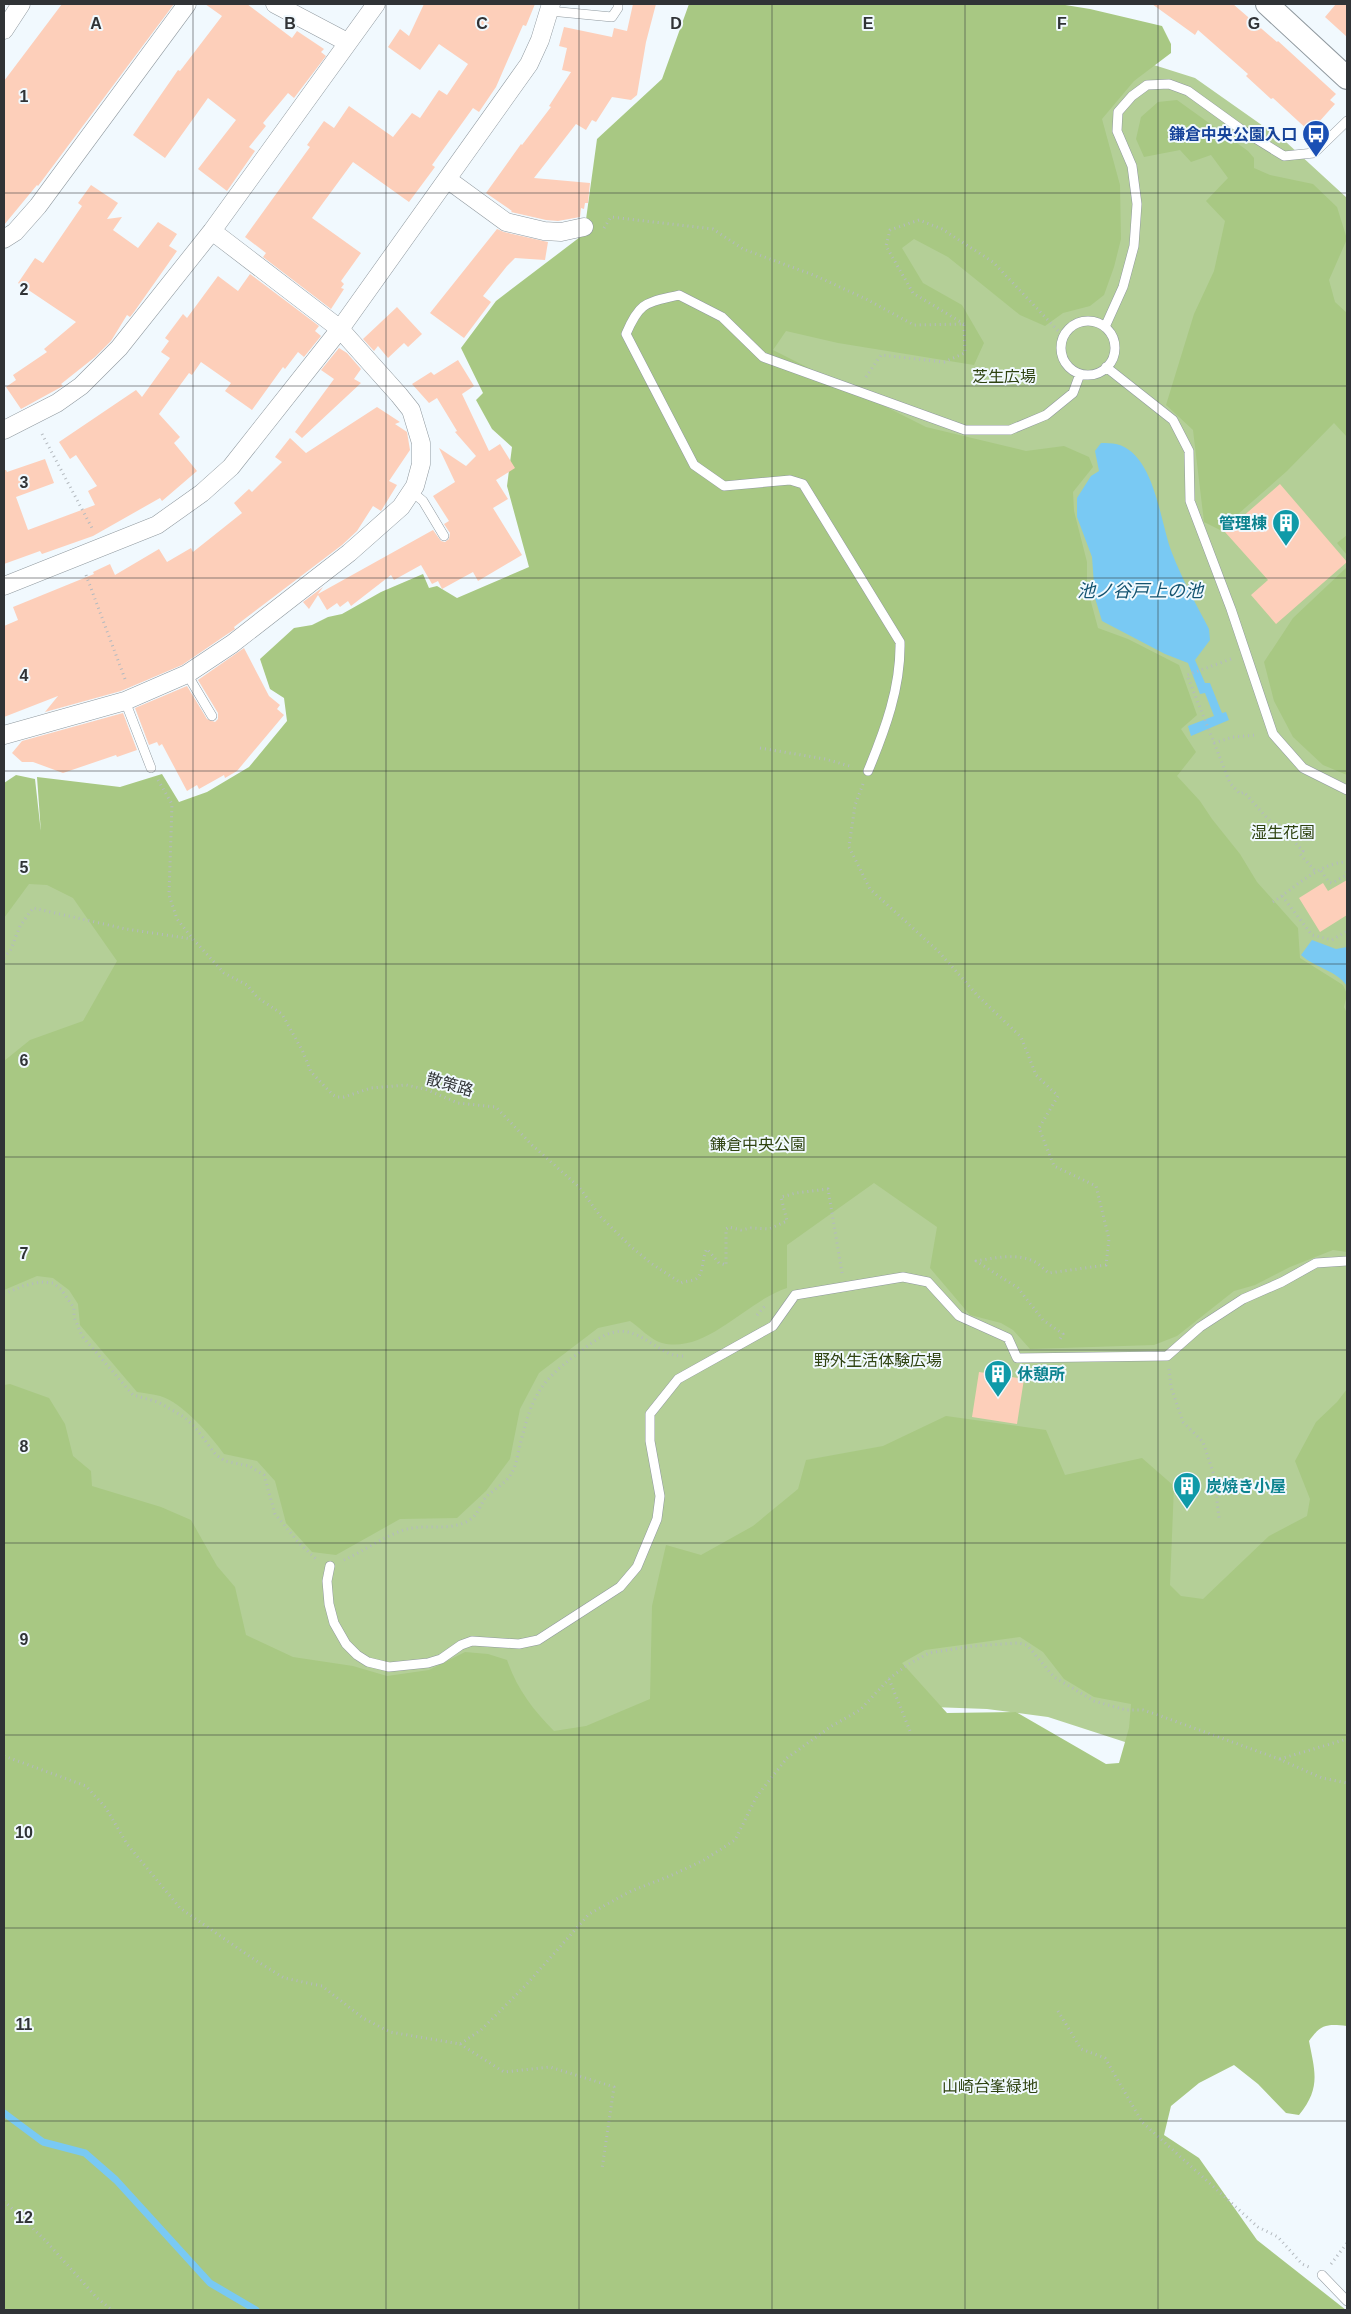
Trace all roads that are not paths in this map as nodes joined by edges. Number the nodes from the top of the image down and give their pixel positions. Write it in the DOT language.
graph roads {
  1 [pos="21,4"];
  2 [pos="187,4"];
  3 [pos="275,4"];
  4 [pos="376,4"];
  5 [pos="618,4"];
  6 [pos="1267,4"];
  7 [pos="550,8"];
  8 [pos="4,30"];
  9 [pos="347,42"];
  10 [pos="1347,78"];
  11 [pos="1347,121"];
  12 [pos="447,179"];
  13 [pos="584,226"];
  14 [pos="212,231"];
  15 [pos="4,239"];
  16 [pos="1105,327"];
  17 [pos="340,328"];
  18 [pos="1106,367"];
  19 [pos="1080,374"];
  20 [pos="4,430"];
  21 [pos="411,491"];
  22 [pos="444,536"];
  23 [pos="4,586"];
  24 [pos="187,674"];
  25 [pos="128,700"];
  26 [pos="212,716"];
  27 [pos="4,735"];
  28 [pos="151,768"];
  29 [pos="868,771"];
  30 [pos="1347,790"];
  31 [pos="1347,1262"];
  32 [pos="330,1566"];
  33 [pos="1322,2275"];
  34 [pos="1347,2301"];
  1 -- 8 [label="street"];
  2 -- 15 [label="street"];
  3 -- 9 [label="street"];
  4 -- 9 [label="street"];
  5 -- 7 [label="lane"];
  6 -- 10 [label="street"];
  7 -- 12 [label="street"];
  9 -- 14 [label="street"];
  11 -- 16 [label="lane"];
  12 -- 13 [label="street"];
  12 -- 17 [label="street"];
  14 -- 17 [label="street"];
  14 -- 20 [label="street"];
  16 -- 18 [label="lane"];
  16 -- 19 [label="lane"];
  17 -- 21 [label="street"];
  17 -- 23 [label="street"];
  18 -- 19 [label="lane"];
  18 -- 30 [label="lane"];
  19 -- 29 [label="lane"];
  21 -- 22 [label="lane"];
  21 -- 24 [label="street"];
  24 -- 25 [label="street"];
  24 -- 26 [label="lane"];
  25 -- 27 [label="street"];
  25 -- 28 [label="lane"];
  31 -- 32 [label="lane"];
  33 -- 34 [label="lane"];
}
